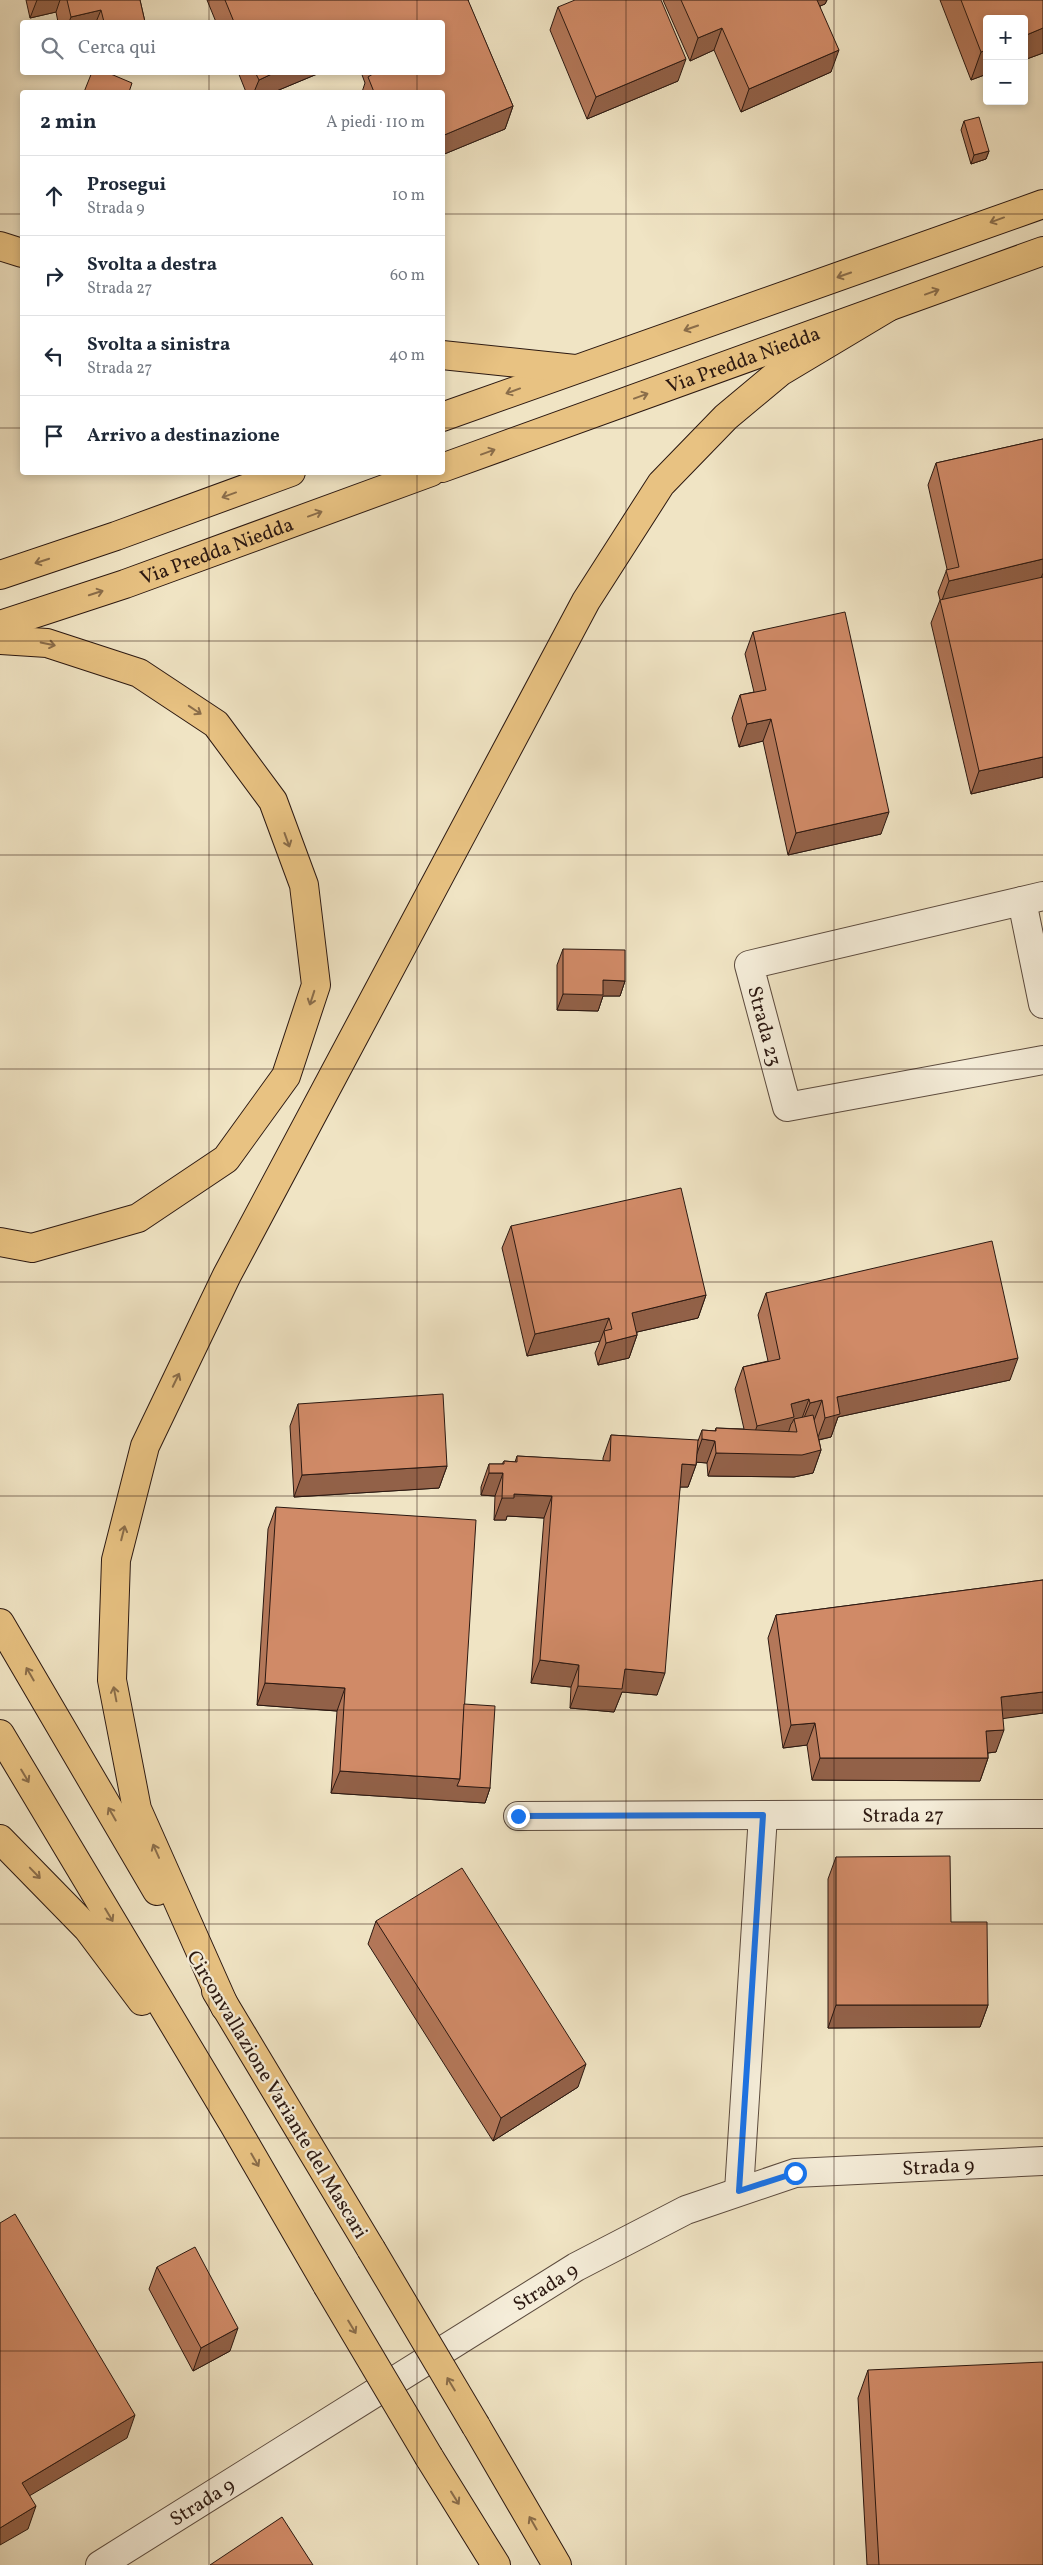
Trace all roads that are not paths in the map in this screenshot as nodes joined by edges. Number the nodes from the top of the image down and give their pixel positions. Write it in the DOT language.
graph roads {
  1 [pos="1043,204"];
  2 [pos="0,246"];
  3 [pos="20,251"];
  4 [pos="1043,251"];
  5 [pos="887,308"];
  6 [pos="445,355"];
  7 [pos="575,368"];
  8 [pos="445,416"];
  9 [pos="445,467"];
  10 [pos="283,475"];
  11 [pos="422,475"];
  12 [pos="0,575"];
  13 [pos="0,625"];
  14 [pos="0,640"];
  15 [pos="1032,898"];
  16 [pos="1043,1004"];
  17 [pos="1043,1060"];
  18 [pos="0,1242"];
  19 [pos="0,1623"];
  20 [pos="0,1734"];
  21 [pos="1043,1814"];
  22 [pos="763,1815"];
  23 [pos="518,1816"];
  24 [pos="0,1839"];
  25 [pos="225,2007"];
  26 [pos="233,2122"];
  27 [pos="1043,2161"];
  28 [pos="739,2191"];
  29 [pos="100,2565"];
  30 [pos="496,2565"];
  31 [pos="557,2565"];
  1 -- 7 [label="main road, one-way"];
  2 -- 3 [label="main road"];
  5 -- 4 [label="main road, Via Predda Niedda, one-way"];
  9 -- 5 [label="main road, Via Predda Niedda, one-way"];
  25 -- 5 [label="main road, one-way"];
  6 -- 7 [label="main road"];
  7 -- 8 [label="main road, one-way"];
  10 -- 12 [label="main road, one-way"];
  13 -- 11 [label="main road, Via Predda Niedda, one-way"];
  14 -- 18 [label="main road, one-way"];
  15 -- 16 [label="street, Strada 23"];
  15 -- 17 [label="street, Strada 23"];
  25 -- 19 [label="main road, Circonvallazione Variante del Mascari, one-way"];
  20 -- 26 [label="main road, one-way"];
  21 -- 22 [label="street, Strada 27"];
  22 -- 23 [label="street, Strada 27"];
  22 -- 28 [label="street"];
  24 -- 26 [label="main road, one-way"];
  31 -- 25 [label="main road, Circonvallazione Variante del Mascari, one-way, bridge"];
  26 -- 30 [label="main road, one-way, bridge"];
  27 -- 28 [label="street, Strada 9"];
  28 -- 29 [label="street, Strada 9"];
}
